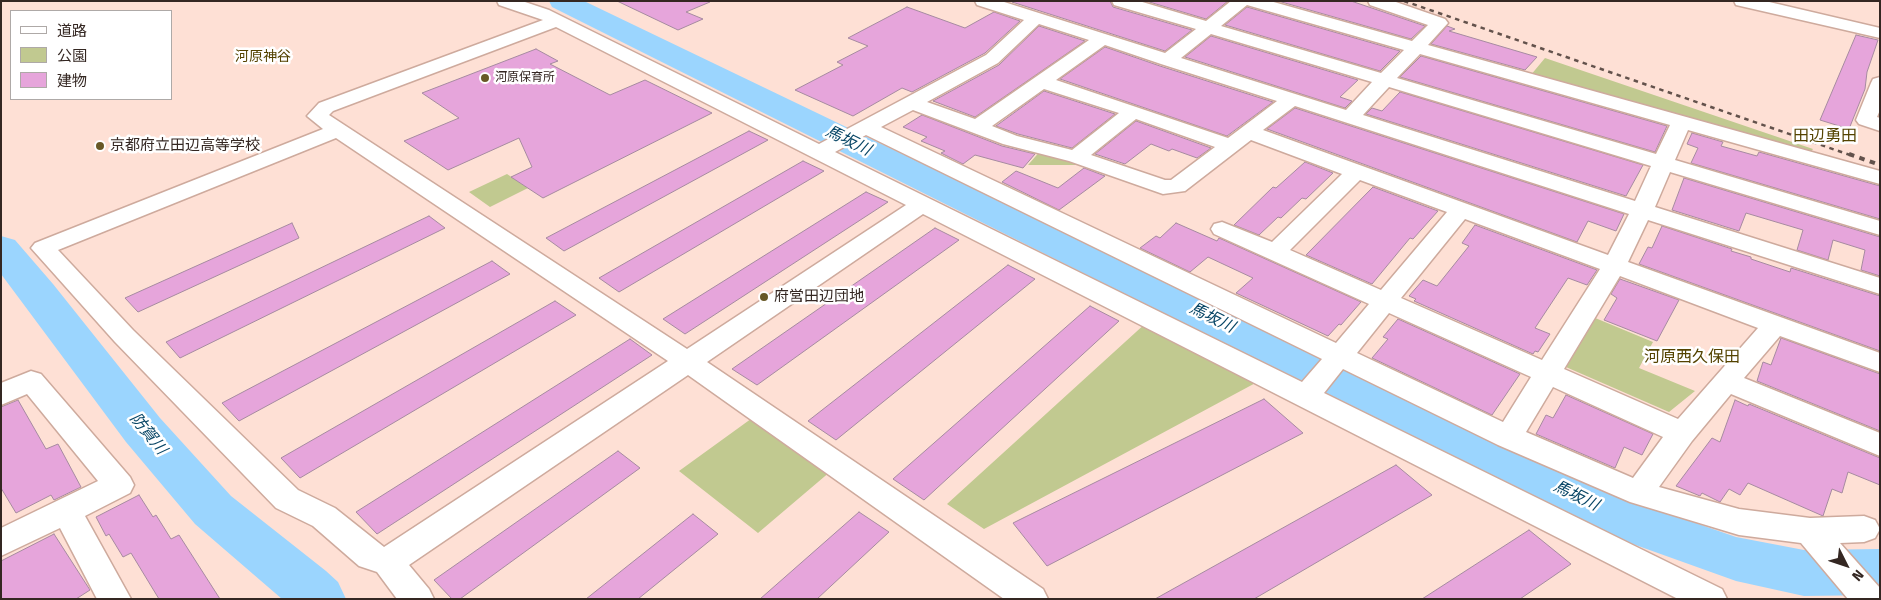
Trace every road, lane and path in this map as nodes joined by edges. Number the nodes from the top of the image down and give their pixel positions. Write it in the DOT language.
graph roads {
  1 [pos="505,1"];
  2 [pos="1120,1"];
  3 [pos="1242,1"];
  4 [pos="1250,1"];
  5 [pos="1376,1"];
  6 [pos="1742,1"];
  7 [pos="991,2"];
  8 [pos="1036,18"];
  9 [pos="557,21"];
  10 [pos="1208,28"];
  11 [pos="1880,33"];
  12 [pos="1102,39"];
  13 [pos="1416,47"];
  14 [pos="1167,60"];
  15 [pos="1384,81"];
  16 [pos="1042,82"];
  17 [pos="1880,84"];
  18 [pos="1292,99"];
  19 [pos="913,103"];
  20 [pos="1132,111"];
  21 [pos="1350,117"];
  22 [pos="1681,122"];
  23 [pos="1880,125"];
  24 [pos="976,127"];
  25 [pos="338,130"];
  26 [pos="859,130"];
  27 [pos="1249,132"];
  28 [pos="1232,146"];
  29 [pos="822,150"];
  30 [pos="1076,157"];
  31 [pos="1663,163"];
  32 [pos="1356,172"];
  33 [pos="1880,178"];
  34 [pos="923,204"];
  35 [pos="1461,210"];
  36 [pos="1642,210"];
  37 [pos="1880,228"];
  38 [pos="1222,229"];
  39 [pos="1275,252"];
  40 [pos="1614,266"];
  41 [pos="1880,286"];
  42 [pos="1385,301"];
  43 [pos="1773,324"];
  44 [pos="687,361"];
  45 [pos="1880,363"];
  46 [pos="1547,374"];
  47 [pos="1323,376"];
  48 [pos="1727,382"];
  49 [pos="1,395"];
  50 [pos="1682,433"];
  51 [pos="1508,437"];
  52 [pos="1880,445"];
  53 [pos="1641,494"];
  54 [pos="66,511"];
  55 [pos="1864,529"];
  56 [pos="1818,540"];
  57 [pos="1,544"];
  58 [pos="388,562"];
  59 [pos="1866,595"];
  60 [pos="108,597"];
  61 [pos="417,599"];
  62 [pos="1031,599"];
  63 [pos="1710,599"];
  1 -- 9 [label="street"];
  2 -- 10 [label="street"];
  3 -- 10 [label="street"];
  4 -- 13 [label="street"];
  5 -- 13 [label="street"];
  6 -- 11 [label="street"];
  7 -- 8 [label="street"];
  8 -- 12 [label="street"];
  8 -- 19 [label="street"];
  9 -- 25 [label="street"];
  9 -- 29 [label="street"];
  10 -- 14 [label="street"];
  10 -- 15 [label="street"];
  12 -- 14 [label="street"];
  12 -- 16 [label="street"];
  13 -- 15 [label="street"];
  13 -- 22 [label="street"];
  14 -- 18 [label="street"];
  15 -- 21 [label="street"];
  15 -- 31 [label="street"];
  16 -- 20 [label="street"];
  16 -- 24 [label="street"];
  17 -- 23 [label="street"];
  18 -- 21 [label="street"];
  18 -- 27 [label="street"];
  19 -- 24 [label="street"];
  19 -- 26 [label="street"];
  20 -- 28 [label="street"];
  20 -- 30 [label="street"];
  21 -- 36 [label="street"];
  22 -- 31 [label="street"];
  22 -- 33 [label="street"];
  24 -- 30 [label="street"];
  25 -- 44 [label="street"];
  25 -- 58 [label="street"];
  26 -- 29 [label="street"];
  26 -- 47 [label="street"];
  27 -- 28 [label="street"];
  27 -- 32 [label="street"];
  28 -- 30 [label="street"];
  29 -- 34 [label="street"];
  31 -- 36 [label="street"];
  31 -- 37 [label="street"];
  32 -- 35 [label="street"];
  32 -- 39 [label="street"];
  34 -- 44 [label="street"];
  34 -- 47 [label="street"];
  35 -- 40 [label="street"];
  35 -- 42 [label="street"];
  36 -- 40 [label="street"];
  36 -- 41 [label="street"];
  38 -- 39 [label="street"];
  39 -- 42 [label="street"];
  40 -- 43 [label="street"];
  40 -- 46 [label="street"];
  42 -- 46 [label="street"];
  42 -- 47 [label="street"];
  43 -- 45 [label="street"];
  43 -- 48 [label="street"];
  44 -- 58 [label="street"];
  44 -- 62 [label="street"];
  46 -- 50 [label="street"];
  46 -- 51 [label="street"];
  47 -- 51 [label="street"];
  47 -- 63 [label="street"];
  48 -- 50 [label="street"];
  48 -- 52 [label="street"];
  49 -- 54 [label="street"];
  50 -- 53 [label="street"];
  51 -- 53 [label="street"];
  53 -- 56 [label="street"];
  54 -- 57 [label="street"];
  54 -- 60 [label="street"];
  55 -- 56 [label="street"];
  56 -- 59 [label="street"];
  58 -- 61 [label="street"];
}
